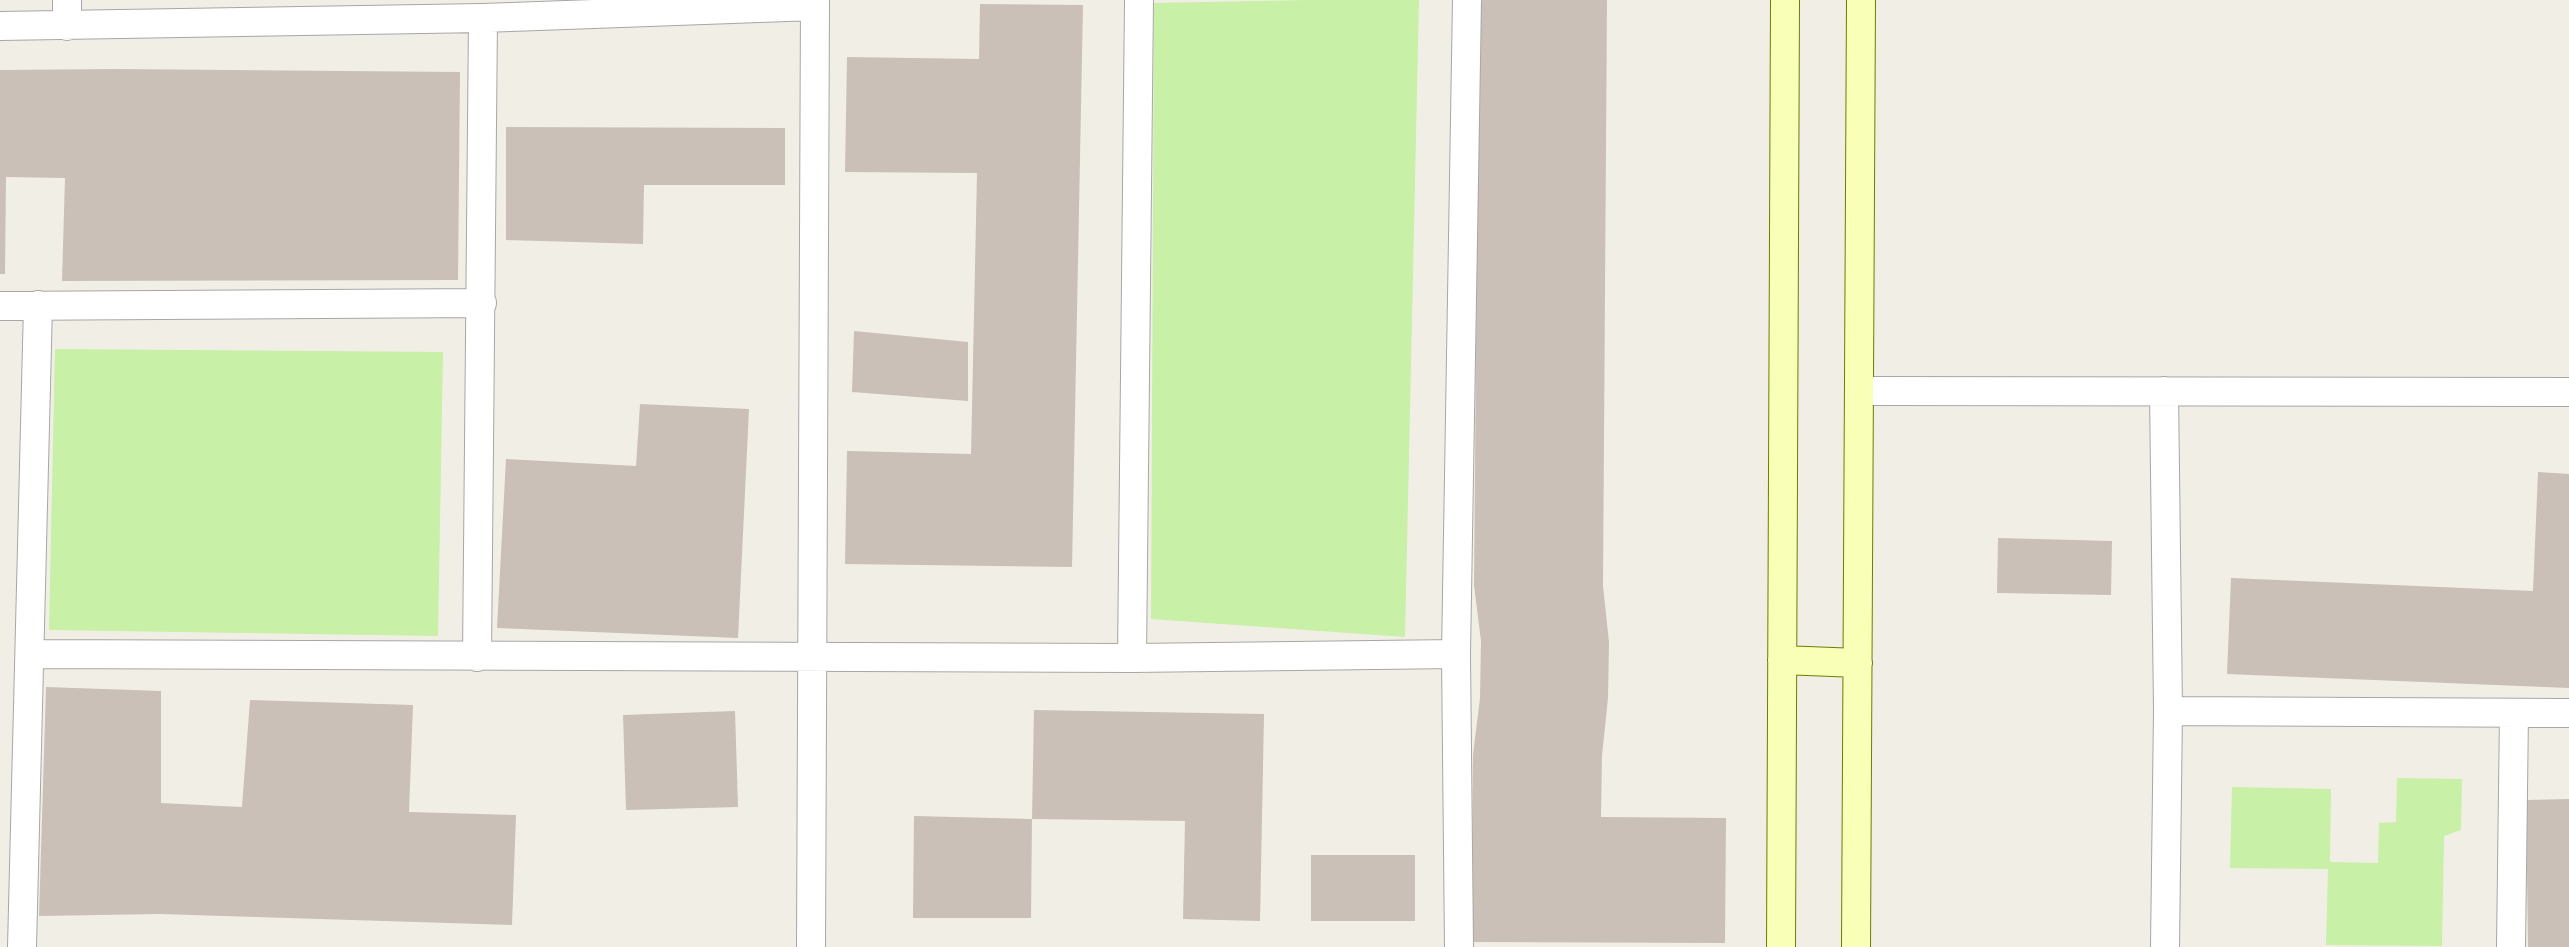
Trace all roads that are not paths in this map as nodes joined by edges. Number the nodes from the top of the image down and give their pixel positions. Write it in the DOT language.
graph roads {
  1 [pos="1139,0"];
  2 [pos="1467,0"];
  3 [pos="1785,0"];
  4 [pos="1861,0"];
  5 [pos="815,3"];
  6 [pos="67,13"];
  7 [pos="483,18"];
  8 [pos="0,26"];
  9 [pos="482,303"];
  10 [pos="38,304"];
  11 [pos="0,306"];
  12 [pos="1860,391"];
  13 [pos="2164,391"];
  14 [pos="2569,392"];
  15 [pos="30,654"];
  16 [pos="1456,654"];
  17 [pos="812,656"];
  18 [pos="477,657"];
  19 [pos="1132,658"];
  20 [pos="1782,660"];
  21 [pos="1858,663"];
  22 [pos="2168,711"];
  23 [pos="2514,713"];
  24 [pos="2569,713"];
  25 [pos="22,947"];
  26 [pos="811,947"];
  27 [pos="1459,947"];
  28 [pos="1781,947"];
  29 [pos="1856,947"];
  30 [pos="2165,947"];
  31 [pos="2511,947"];
  1 -- 19 [label="street"];
  2 -- 16 [label="street"];
  3 -- 20 [label="street"];
  4 -- 12 [label="street"];
  5 -- 7 [label="street"];
  5 -- 17 [label="street"];
  6 -- 7 [label="street"];
  6 -- 8 [label="street"];
  7 -- 9 [label="street"];
  9 -- 10 [label="street"];
  9 -- 18 [label="street"];
  10 -- 11 [label="street"];
  10 -- 15 [label="street"];
  12 -- 13 [label="street"];
  12 -- 21 [label="street"];
  13 -- 14 [label="street"];
  13 -- 22 [label="street"];
  15 -- 18 [label="street"];
  15 -- 25 [label="street"];
  16 -- 19 [label="street"];
  16 -- 27 [label="street"];
  17 -- 18 [label="street"];
  17 -- 19 [label="street"];
  17 -- 26 [label="street"];
  20 -- 21 [label="street"];
  20 -- 28 [label="street"];
  21 -- 29 [label="street"];
  22 -- 23 [label="street"];
  22 -- 30 [label="street"];
  23 -- 24 [label="street"];
  23 -- 31 [label="street"];
}
